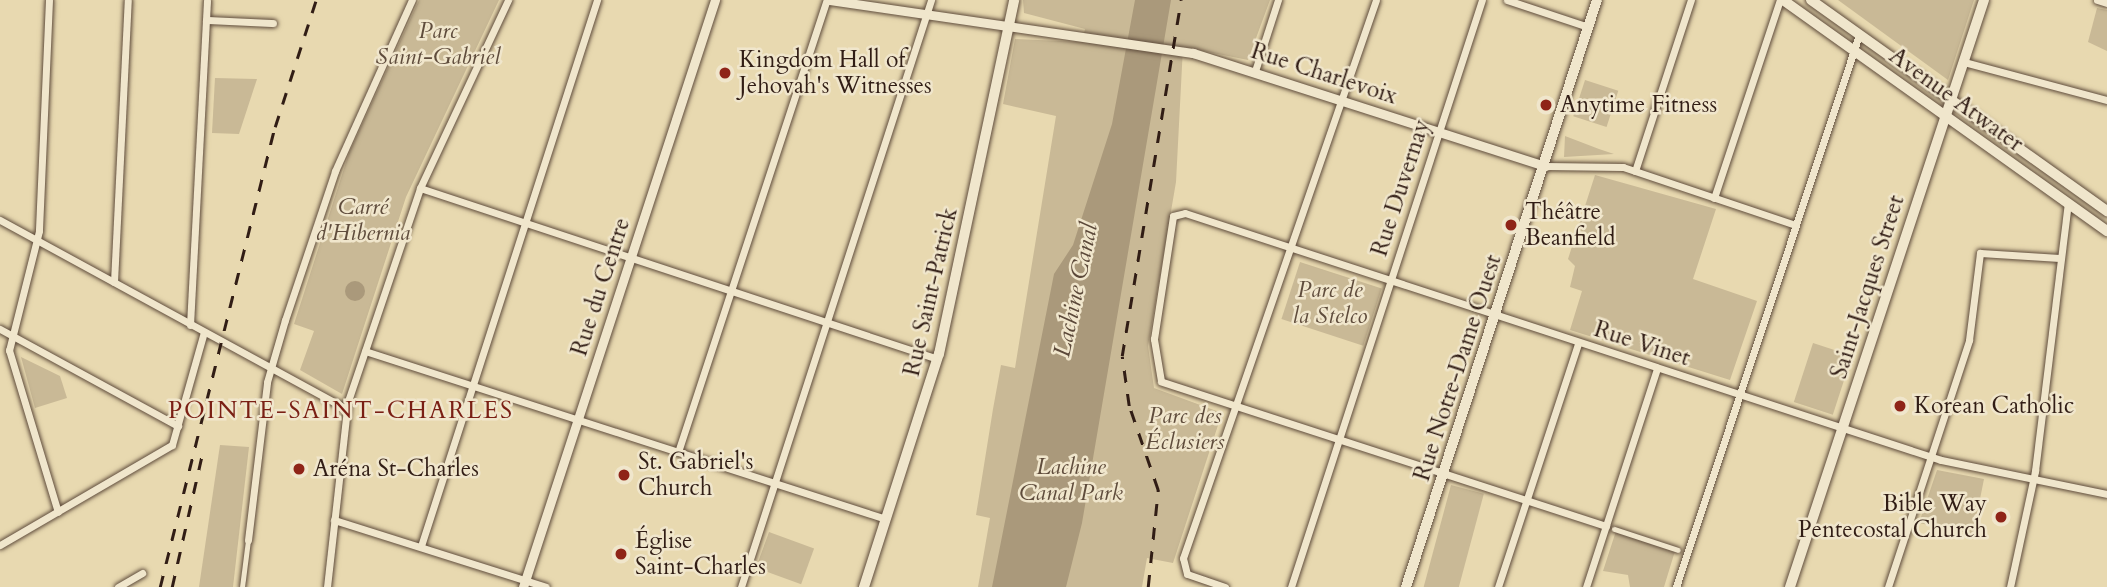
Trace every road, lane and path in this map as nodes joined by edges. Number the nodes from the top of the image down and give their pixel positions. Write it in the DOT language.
graph roads {
  1 [pos="49,0"];
  2 [pos="128,0"];
  3 [pos="207,0"];
  4 [pos="412,0"];
  5 [pos="508,0"];
  6 [pos="597,0"];
  7 [pos="715,0"];
  8 [pos="828,0"];
  9 [pos="930,0"];
  10 [pos="1014,0"];
  11 [pos="1278,0"];
  12 [pos="1376,0"];
  13 [pos="1482,0"];
  14 [pos="1507,0"];
  15 [pos="1597,0"];
  16 [pos="1691,0"];
  17 [pos="1782,0"];
  18 [pos="1811,0"];
  19 [pos="1984,0"];
  20 [pos="2097,0"];
  21 [pos="2107,3"];
  22 [pos="928,13"];
  23 [pos="206,20"];
  24 [pos="272,23"];
  25 [pos="1009,23"];
  26 [pos="1588,27"];
  27 [pos="1859,34"];
  28 [pos="1854,50"];
  29 [pos="1964,62"];
  30 [pos="1255,71"];
  31 [pos="1951,100"];
  32 [pos="2107,100"];
  33 [pos="1343,101"];
  34 [pos="1945,116"];
  35 [pos="1439,133"];
  36 [pos="1545,166"];
  37 [pos="1635,171"];
  38 [pos="420,188"];
  39 [pos="1714,198"];
  40 [pos="2068,204"];
  41 [pos="2107,211"];
  42 [pos="0,220"];
  43 [pos="526,222"];
  44 [pos="1795,225"];
  45 [pos="2107,231"];
  46 [pos="37,240"];
  47 [pos="1293,249"];
  48 [pos="631,257"];
  49 [pos="2060,258"];
  50 [pos="114,282"];
  51 [pos="1391,282"];
  52 [pos="732,290"];
  53 [pos="1495,317"];
  54 [pos="827,321"];
  55 [pos="190,325"];
  56 [pos="0,329"];
  57 [pos="204,332"];
  58 [pos="11,336"];
  59 [pos="1578,344"];
  60 [pos="365,351"];
  61 [pos="938,359"];
  62 [pos="270,369"];
  63 [pos="1657,369"];
  64 [pos="473,385"];
  65 [pos="1739,395"];
  66 [pos="1233,405"];
  67 [pos="346,409"];
  68 [pos="578,419"];
  69 [pos="178,426"];
  70 [pos="1842,429"];
  71 [pos="1339,441"];
  72 [pos="678,452"];
  73 [pos="1931,457"];
  74 [pos="1443,474"];
  75 [pos="2033,479"];
  76 [pos="774,483"];
  77 [pos="2107,494"];
  78 [pos="1527,500"];
  79 [pos="58,512"];
  80 [pos="886,519"];
  81 [pos="334,520"];
  82 [pos="1610,528"];
  83 [pos="248,540"];
  84 [pos="0,545"];
  85 [pos="421,546"];
  86 [pos="1678,550"];
  87 [pos="142,573"];
  88 [pos="524,584"];
  89 [pos="118,587"];
  90 [pos="242,587"];
  91 [pos="327,587"];
  92 [pos="546,587"];
  93 [pos="741,587"];
  94 [pos="864,587"];
  95 [pos="1225,587"];
  96 [pos="1291,587"];
  97 [pos="1406,587"];
  98 [pos="1498,587"];
  99 [pos="1586,587"];
  100 [pos="1676,587"];
  101 [pos="1790,587"];
  102 [pos="1888,587"];
  103 [pos="2010,587"];
  1 -- 46 [label="street"];
  2 -- 50 [label="street"];
  3 -- 23 [label="street"];
  4 -- 62 [label="street"];
  5 -- 38 [label="street"];
  6 -- 43 [label="street"];
  7 -- 48 [label="street, Rue du Centre"];
  8 -- 22 [label="street, Rue Charlevoix"];
  8 -- 52 [label="street"];
  9 -- 22 [label="street"];
  10 -- 25 [label="main road, Rue Saint-Patrick"];
  11 -- 30 [label="street"];
  12 -- 33 [label="street"];
  13 -- 35 [label="street, Rue Duvernay"];
  14 -- 26 [label="street"];
  15 -- 26 [label="main road, Rue Notre-Dame Ouest"];
  16 -- 37 [label="street"];
  17 -- 28 [label="main road, Avenue Atwater"];
  17 -- 39 [label="street"];
  18 -- 27 [label="main road, Avenue Atwater"];
  19 -- 29 [label="main road, Saint-Jacques Street"];
  20 -- 21 [label="street"];
  22 -- 25 [label="street, Rue Charlevoix"];
  22 -- 54 [label="street"];
  23 -- 24 [label="street"];
  23 -- 55 [label="street"];
  25 -- 30 [label="street, Rue Charlevoix"];
  25 -- 61 [label="main road, Rue Saint-Patrick"];
  26 -- 36 [label="main road, Rue Notre-Dame Ouest"];
  27 -- 28 [label="street"];
  27 -- 31 [label="main road, Avenue Atwater"];
  28 -- 34 [label="main road, Avenue Atwater"];
  28 -- 44 [label="street"];
  29 -- 31 [label="main road, Saint-Jacques Street"];
  29 -- 32 [label="street"];
  30 -- 33 [label="street, Rue Charlevoix"];
  31 -- 34 [label="main road, Saint-Jacques Street"];
  31 -- 41 [label="main road, Avenue Atwater"];
  33 -- 35 [label="street, Rue Charlevoix"];
  33 -- 47 [label="street"];
  34 -- 40 [label="main road, Avenue Atwater"];
  34 -- 70 [label="main road, Saint-Jacques Street"];
  35 -- 36 [label="street, Rue Charlevoix"];
  35 -- 51 [label="street, Rue Duvernay"];
  36 -- 37 [label="street, Rue Charlevoix"];
  36 -- 53 [label="main road, Rue Notre-Dame Ouest"];
  37 -- 39 [label="street, Rue Charlevoix"];
  38 -- 43 [label="street"];
  38 -- 60 [label="street"];
  39 -- 44 [label="street, Rue Charlevoix"];
  40 -- 45 [label="main road, Avenue Atwater"];
  40 -- 49 [label="street"];
  42 -- 46 [label="street"];
  43 -- 48 [label="street"];
  43 -- 64 [label="street"];
  44 -- 65 [label="street"];
  46 -- 50 [label="street"];
  46 -- 58 [label="street"];
  47 -- 51 [label="street, Rue Vinet"];
  47 -- 66 [label="street"];
  47 -- 66 [label="street, Rue Vinet"];
  48 -- 52 [label="street"];
  48 -- 68 [label="street, Rue du Centre"];
  49 -- 73 [label="street"];
  49 -- 75 [label="street"];
  50 -- 55 [label="street"];
  51 -- 53 [label="street, Rue Vinet"];
  51 -- 71 [label="street, Rue Duvernay"];
  52 -- 54 [label="street"];
  52 -- 72 [label="street"];
  53 -- 59 [label="street, Rue Vinet"];
  53 -- 74 [label="main road, Rue Notre-Dame Ouest"];
  54 -- 61 [label="street"];
  54 -- 76 [label="street"];
  55 -- 57 [label="street"];
  56 -- 58 [label="street"];
  57 -- 62 [label="street"];
  57 -- 69 [label="street"];
  58 -- 69 [label="street"];
  58 -- 79 [label="street"];
  59 -- 63 [label="street, Rue Vinet"];
  59 -- 78 [label="street"];
  60 -- 64 [label="street"];
  60 -- 67 [label="street"];
  61 -- 80 [label="main road, Rue Saint-Patrick"];
  62 -- 67 [label="street"];
  62 -- 83 [label="street"];
  63 -- 65 [label="street, Rue Vinet"];
  63 -- 82 [label="street"];
  64 -- 68 [label="street"];
  64 -- 85 [label="street"];
  65 -- 70 [label="street, Rue Vinet"];
  65 -- 100 [label="street"];
  66 -- 71 [label="street"];
  66 -- 95 [label="street"];
  67 -- 81 [label="street"];
  68 -- 72 [label="street"];
  68 -- 88 [label="street, Rue du Centre"];
  69 -- 79 [label="street"];
  70 -- 73 [label="street, Rue Vinet"];
  70 -- 101 [label="main road, Saint-Jacques Street"];
  71 -- 74 [label="street"];
  71 -- 96 [label="street, Rue Duvernay"];
  72 -- 76 [label="street"];
  73 -- 75 [label="street, Rue Vinet"];
  73 -- 102 [label="street"];
  74 -- 78 [label="street"];
  74 -- 97 [label="main road, Rue Notre-Dame Ouest"];
  75 -- 77 [label="street, Rue Vinet"];
  75 -- 103 [label="street"];
  76 -- 80 [label="street"];
  76 -- 93 [label="street"];
  78 -- 82 [label="street"];
  78 -- 98 [label="street"];
  79 -- 84 [label="street"];
  80 -- 94 [label="main road, Rue Saint-Patrick"];
  81 -- 85 [label="street"];
  81 -- 91 [label="street"];
  82 -- 86 [label="street"];
  82 -- 99 [label="street"];
  83 -- 90 [label="street"];
  85 -- 88 [label="street"];
  87 -- 89 [label="street"];
  88 -- 92 [label="street"];
}
